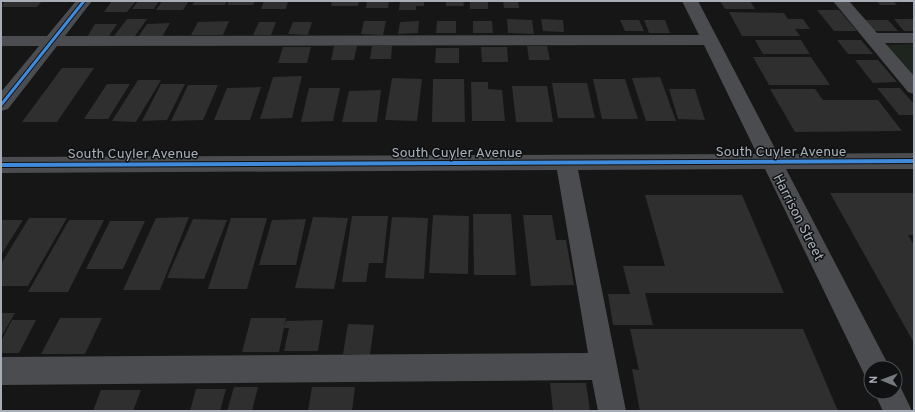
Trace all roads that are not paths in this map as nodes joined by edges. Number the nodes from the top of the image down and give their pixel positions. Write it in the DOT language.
graph roads {
  1 [pos="84,1"];
  2 [pos="690,1"];
  3 [pos="841,1"];
  4 [pos="872,38"];
  5 [pos="914,38"];
  6 [pos="710,40"];
  7 [pos="1,41"];
  8 [pos="52,41"];
  9 [pos="914,88"];
  10 [pos="1,105"];
  11 [pos="772,162"];
  12 [pos="914,162"];
  13 [pos="566,163"];
  14 [pos="1,165"];
  15 [pos="872,360"];
  16 [pos="604,366"];
  17 [pos="1,372"];
  18 [pos="892,400"];
  19 [pos="612,411"];
  20 [pos="898,411"];
  1 -- 8 [label="street"];
  2 -- 6 [label="street, Harrison Street"];
  3 -- 4 [label="street"];
  4 -- 5 [label="street"];
  4 -- 9 [label="street"];
  6 -- 8 [label="street"];
  6 -- 11 [label="street, Harrison Street"];
  7 -- 8 [label="street"];
  8 -- 10 [label="street"];
  11 -- 12 [label="street, South Cuyler Avenue"];
  11 -- 13 [label="street, South Cuyler Avenue"];
  11 -- 15 [label="street, Harrison Street"];
  13 -- 14 [label="street, South Cuyler Avenue"];
  13 -- 16 [label="street"];
  16 -- 17 [label="street"];
  16 -- 19 [label="street"];
  18 -- 20 [label="street"];
}
